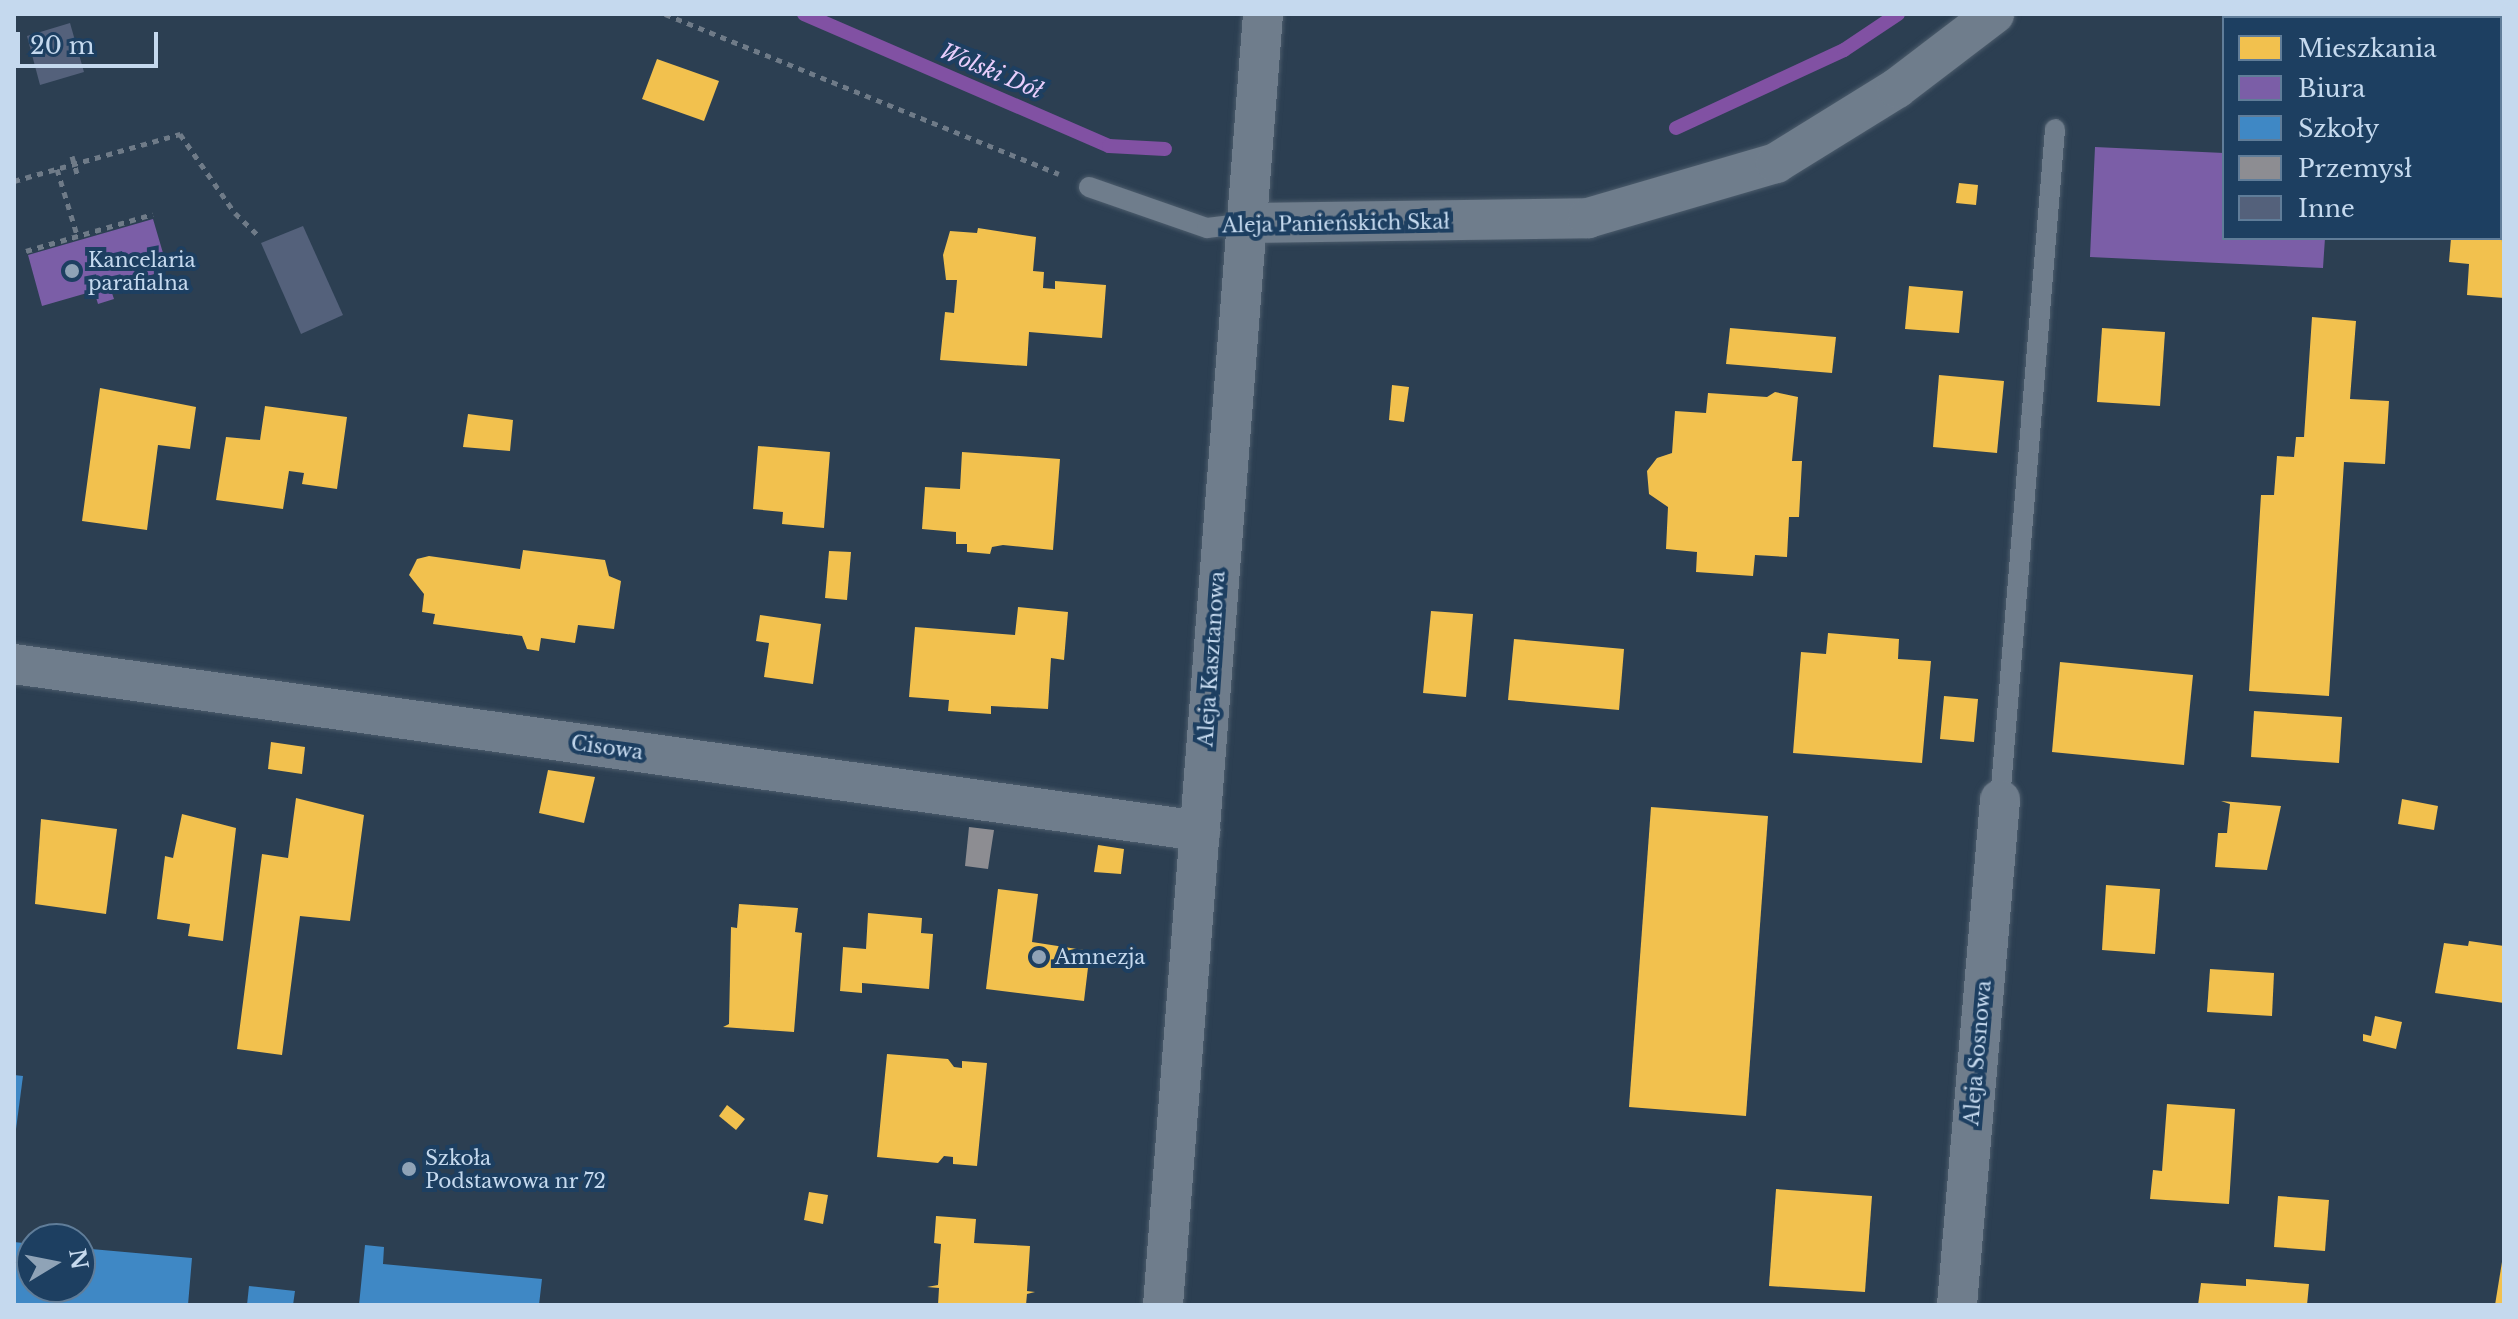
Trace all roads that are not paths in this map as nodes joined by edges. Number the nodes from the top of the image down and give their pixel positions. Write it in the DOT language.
graph roads {
  1 [pos="1263,14"];
  2 [pos="1994,14"];
  3 [pos="2055,129"];
  4 [pos="1089,187"];
  5 [pos="1249,223"];
  6 [pos="14,664"];
  7 [pos="2000,800"];
  8 [pos="1200,831"];
  9 [pos="1163,1305"];
  10 [pos="1957,1305"];
  1 -- 5 [label="street, Aleja Kasztanowa"];
  2 -- 5 [label="street, Aleja Panieńskich Skał"];
  3 -- 7 [label="lane"];
  4 -- 5 [label="lane, Aleja Panieńskich Skał"];
  5 -- 8 [label="street, Aleja Kasztanowa"];
  6 -- 8 [label="street, Cisowa"];
  7 -- 10 [label="street, Aleja Sosnowa"];
  8 -- 9 [label="street, Aleja Kasztanowa"];
}
